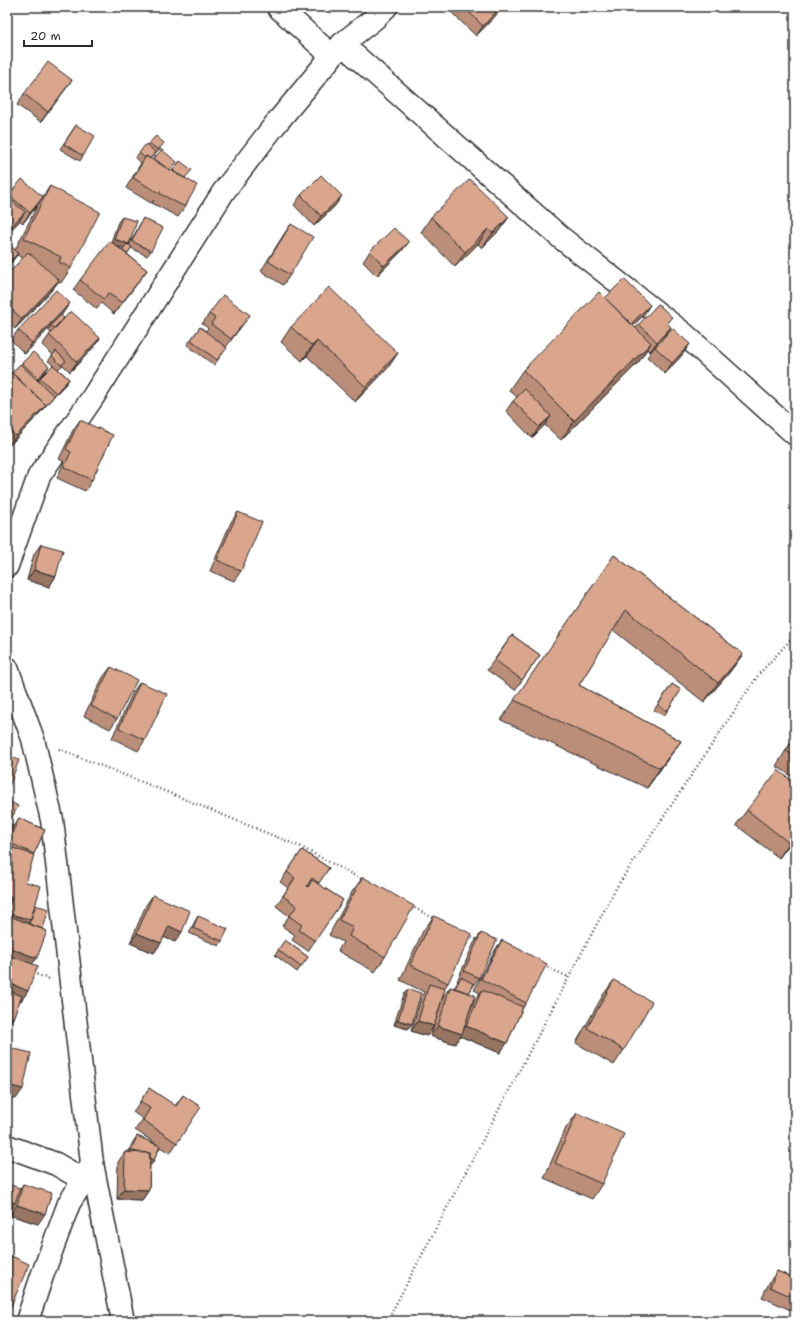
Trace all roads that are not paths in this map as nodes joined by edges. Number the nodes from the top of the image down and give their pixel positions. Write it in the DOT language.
graph roads {
  1 [pos="278,7"];
  2 [pos="386,7"];
  3 [pos="337,50"];
  4 [pos="795,434"];
  5 [pos="7,566"];
  6 [pos="7,668"];
  7 [pos="7,1146"];
  8 [pos="88,1171"];
  9 [pos="27,1321"];
  10 [pos="123,1321"];
  1 -- 3 [label="street"];
  2 -- 3 [label="street"];
  3 -- 4 [label="street"];
  3 -- 5 [label="street"];
  6 -- 8 [label="street"];
  7 -- 8 [label="street"];
  8 -- 9 [label="street"];
  8 -- 10 [label="street"];
}
